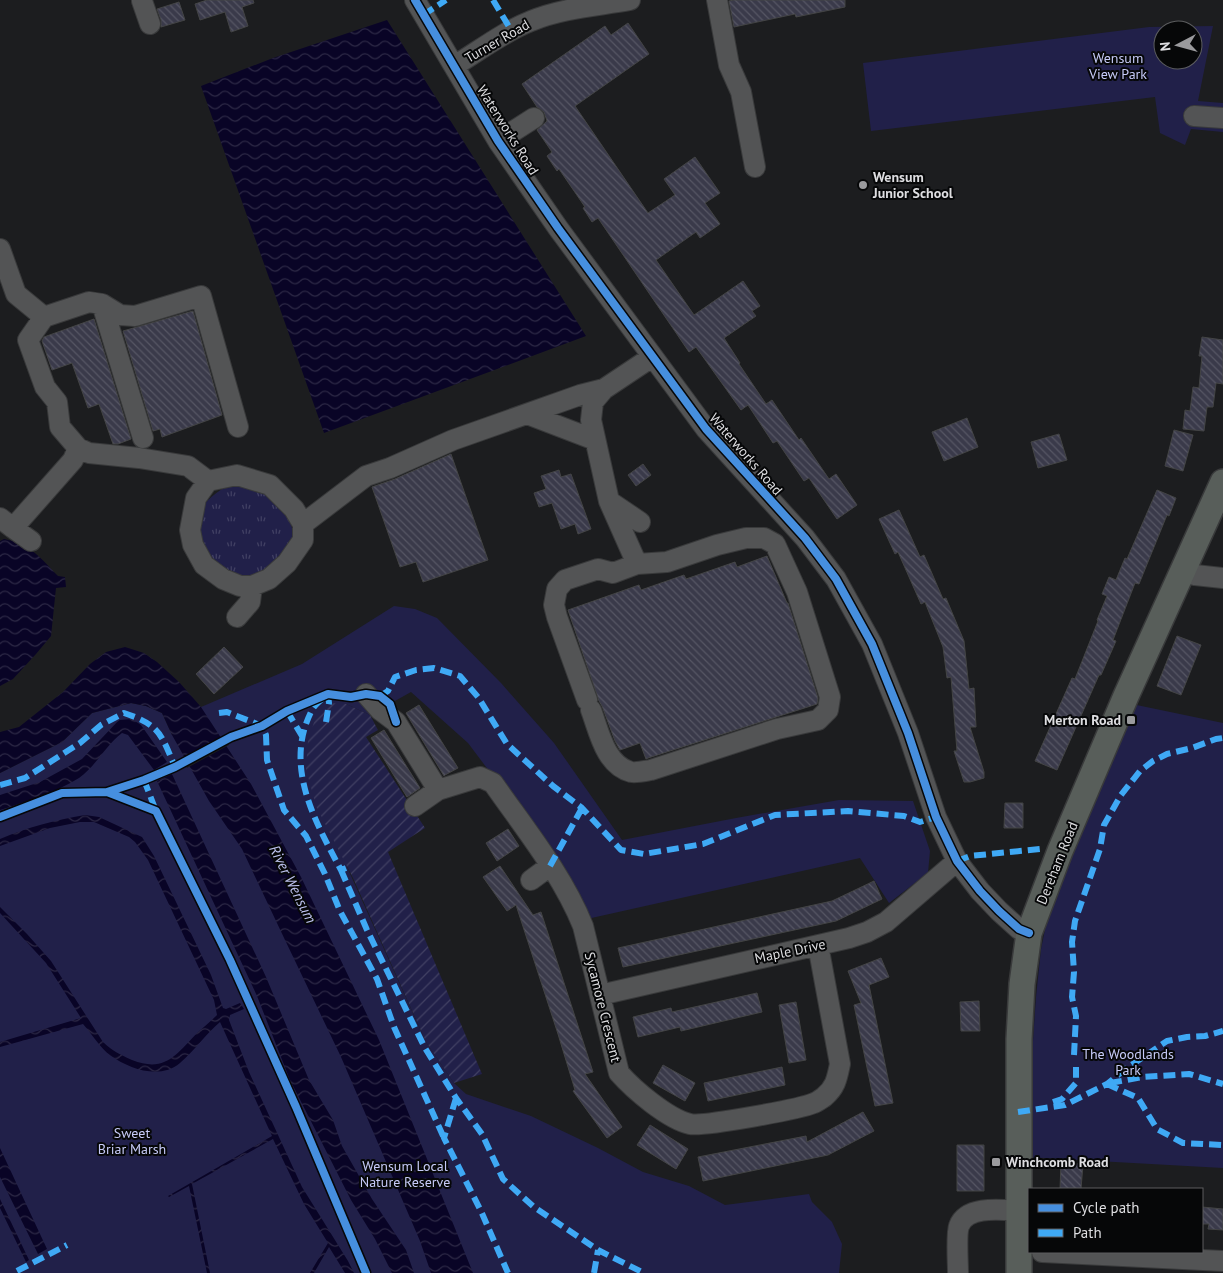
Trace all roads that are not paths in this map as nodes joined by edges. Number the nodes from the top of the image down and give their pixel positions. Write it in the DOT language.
graph roads {
  1 [pos="143,0"];
  2 [pos="415,0"];
  3 [pos="630,0"];
  4 [pos="717,0"];
  5 [pos="560,6"];
  6 [pos="150,24"];
  7 [pos="454,66"];
  8 [pos="1194,116"];
  9 [pos="534,118"];
  10 [pos="1223,118"];
  11 [pos="498,141"];
  12 [pos="755,167"];
  13 [pos="0,249"];
  14 [pos="102,304"];
  15 [pos="44,317"];
  16 [pos="652,357"];
  17 [pos="604,389"];
  18 [pos="526,414"];
  19 [pos="238,427"];
  20 [pos="143,438"];
  21 [pos="595,440"];
  22 [pos="78,448"];
  23 [pos="208,481"];
  24 [pos="1223,482"];
  25 [pos="609,502"];
  26 [pos="640,522"];
  27 [pos="6,523"];
  28 [pos="303,524"];
  29 [pos="31,541"];
  30 [pos="638,564"];
  31 [pos="1183,572"];
  32 [pos="1223,578"];
  33 [pos="252,586"];
  34 [pos="237,617"];
  35 [pos="366,694"];
  36 [pos="438,790"];
  37 [pos="415,806"];
  38 [pos="545,858"];
  39 [pos="957,861"];
  40 [pos="531,880"];
  41 [pos="1029,933"];
  42 [pos="818,945"];
  43 [pos="600,995"];
  44 [pos="1020,1211"];
  45 [pos="1027,1257"];
  46 [pos="1223,1262"];
  47 [pos="958,1273"];
  48 [pos="1222,1273"];
  1 -- 6 [label="street"];
  2 -- 7 [label="street, Waterworks Road"];
  3 -- 5 [label="street, Turner Road"];
  4 -- 12 [label="street"];
  5 -- 7 [label="street, Turner Road"];
  7 -- 11 [label="street, Waterworks Road"];
  8 -- 10 [label="street"];
  9 -- 11 [label="street"];
  11 -- 16 [label="street, Waterworks Road"];
  13 -- 15 [label="street"];
  14 -- 15 [label="street"];
  14 -- 19 [label="street"];
  14 -- 20 [label="street"];
  15 -- 22 [label="street"];
  16 -- 17 [label="street"];
  16 -- 39 [label="street, Waterworks Road"];
  17 -- 18 [label="street"];
  17 -- 21 [label="street"];
  18 -- 21 [label="street"];
  18 -- 28 [label="street"];
  21 -- 25 [label="street"];
  22 -- 23 [label="street"];
  22 -- 27 [label="street"];
  23 -- 28 [label="street"];
  23 -- 33 [label="street"];
  24 -- 31 [label="main road, Dereham Road"];
  25 -- 26 [label="street"];
  25 -- 30 [label="street"];
  27 -- 29 [label="street"];
  28 -- 33 [label="street"];
  30 -- 30 [label="street"];
  31 -- 32 [label="street"];
  31 -- 41 [label="main road, Dereham Road"];
  33 -- 34 [label="street"];
  35 -- 36 [label="street"];
  36 -- 37 [label="street, Sycamore Crescent"];
  36 -- 38 [label="street, Sycamore Crescent"];
  38 -- 40 [label="street"];
  38 -- 43 [label="street, Sycamore Crescent"];
  39 -- 41 [label="street, Waterworks Road"];
  39 -- 42 [label="street, Maple Drive"];
  41 -- 44 [label="main road, Dereham Road"];
  42 -- 43 [label="street, Maple Drive"];
  42 -- 43 [label="street, Sycamore Crescent"];
  44 -- 45 [label="main road, Dereham Road"];
  44 -- 47 [label="street"];
  45 -- 46 [label="street"];
  46 -- 48 [label="street"];
}
